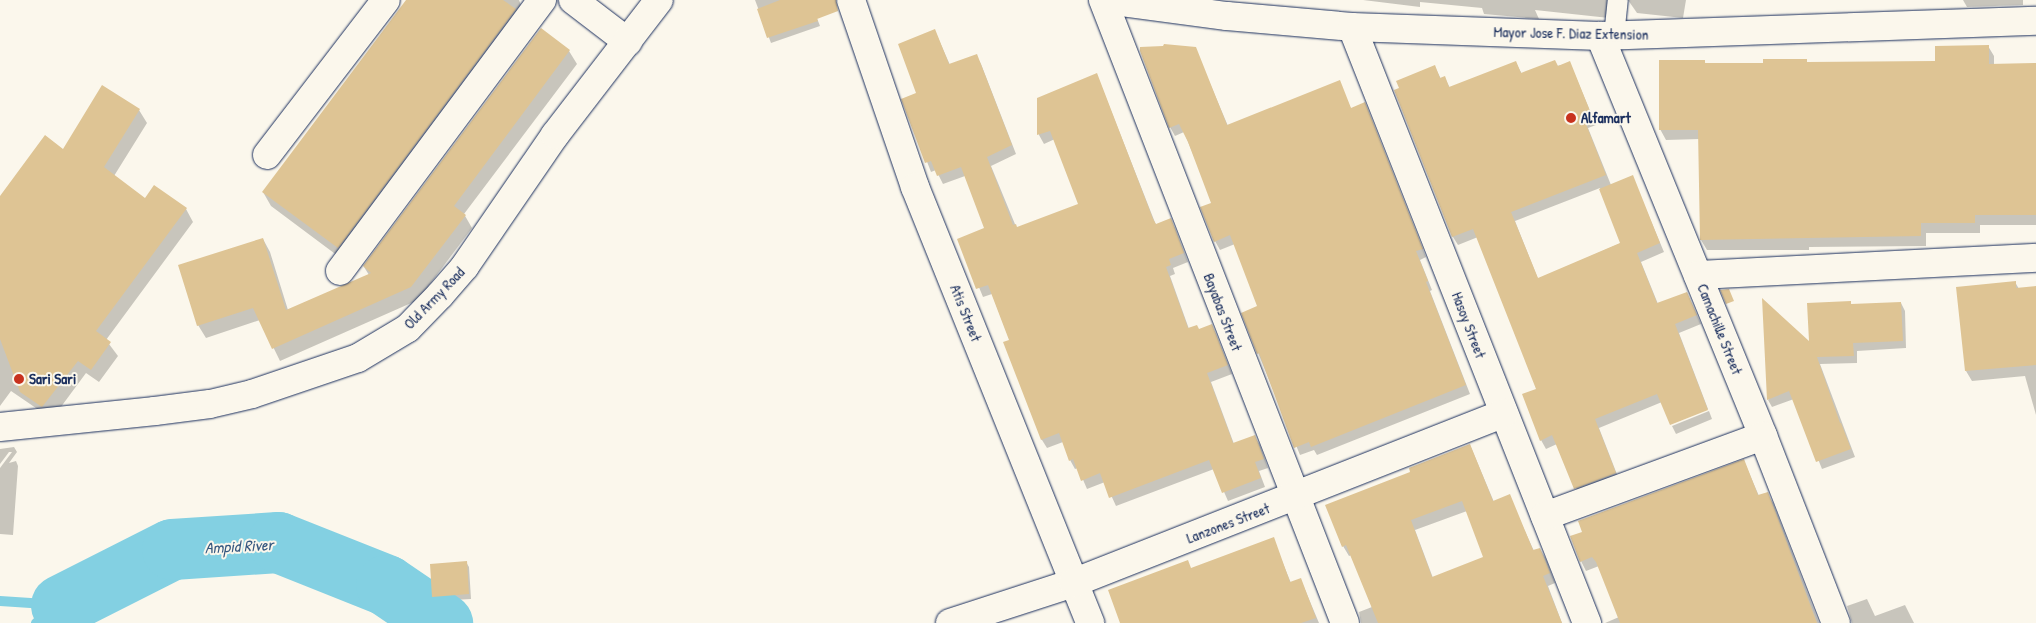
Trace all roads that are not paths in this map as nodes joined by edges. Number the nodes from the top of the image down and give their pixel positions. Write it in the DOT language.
graph roads {
  1 [pos="386,0"];
  2 [pos="542,0"];
  3 [pos="573,0"];
  4 [pos="659,0"];
  5 [pos="851,0"];
  6 [pos="1103,0"];
  7 [pos="1107,0"];
  8 [pos="1618,0"];
  9 [pos="2036,21"];
  10 [pos="1352,27"];
  11 [pos="1607,36"];
  12 [pos="628,42"];
  13 [pos="267,155"];
  14 [pos="2036,258"];
  15 [pos="340,271"];
  16 [pos="1698,275"];
  17 [pos="1504,413"];
  18 [pos="0,427"];
  19 [pos="1763,436"];
  20 [pos="1295,496"];
  21 [pos="1545,516"];
  22 [pos="1073,583"];
  23 [pos="950,623"];
  24 [pos="1090,623"];
  25 [pos="1345,623"];
  26 [pos="1587,623"];
  27 [pos="1836,623"];
  1 -- 13 [label="street"];
  2 -- 15 [label="street"];
  3 -- 12 [label="street"];
  4 -- 12 [label="street, Old Army Road"];
  5 -- 22 [label="street, Atis Street"];
  6 -- 20 [label="street, Bayabas Street"];
  7 -- 10 [label="street, Mayor Jose F. Diaz Extension"];
  8 -- 11 [label="lane"];
  9 -- 11 [label="street, Mayor Jose F. Diaz Extension"];
  10 -- 11 [label="street, Mayor Jose F. Diaz Extension"];
  10 -- 17 [label="street, Hasoy Street"];
  11 -- 16 [label="street, Camachille Street"];
  12 -- 18 [label="street, Old Army Road"];
  14 -- 16 [label="street"];
  16 -- 19 [label="street, Camachille Street"];
  17 -- 20 [label="street, Lanzones Street"];
  17 -- 21 [label="street, Hasoy Street"];
  19 -- 21 [label="street"];
  19 -- 27 [label="street, Camachille Street"];
  20 -- 22 [label="street, Lanzones Street"];
  20 -- 25 [label="street, Bayabas Street"];
  21 -- 26 [label="street, Hasoy Street"];
  22 -- 23 [label="street, Lanzones Street"];
  22 -- 24 [label="street, Atis Street"];
}
